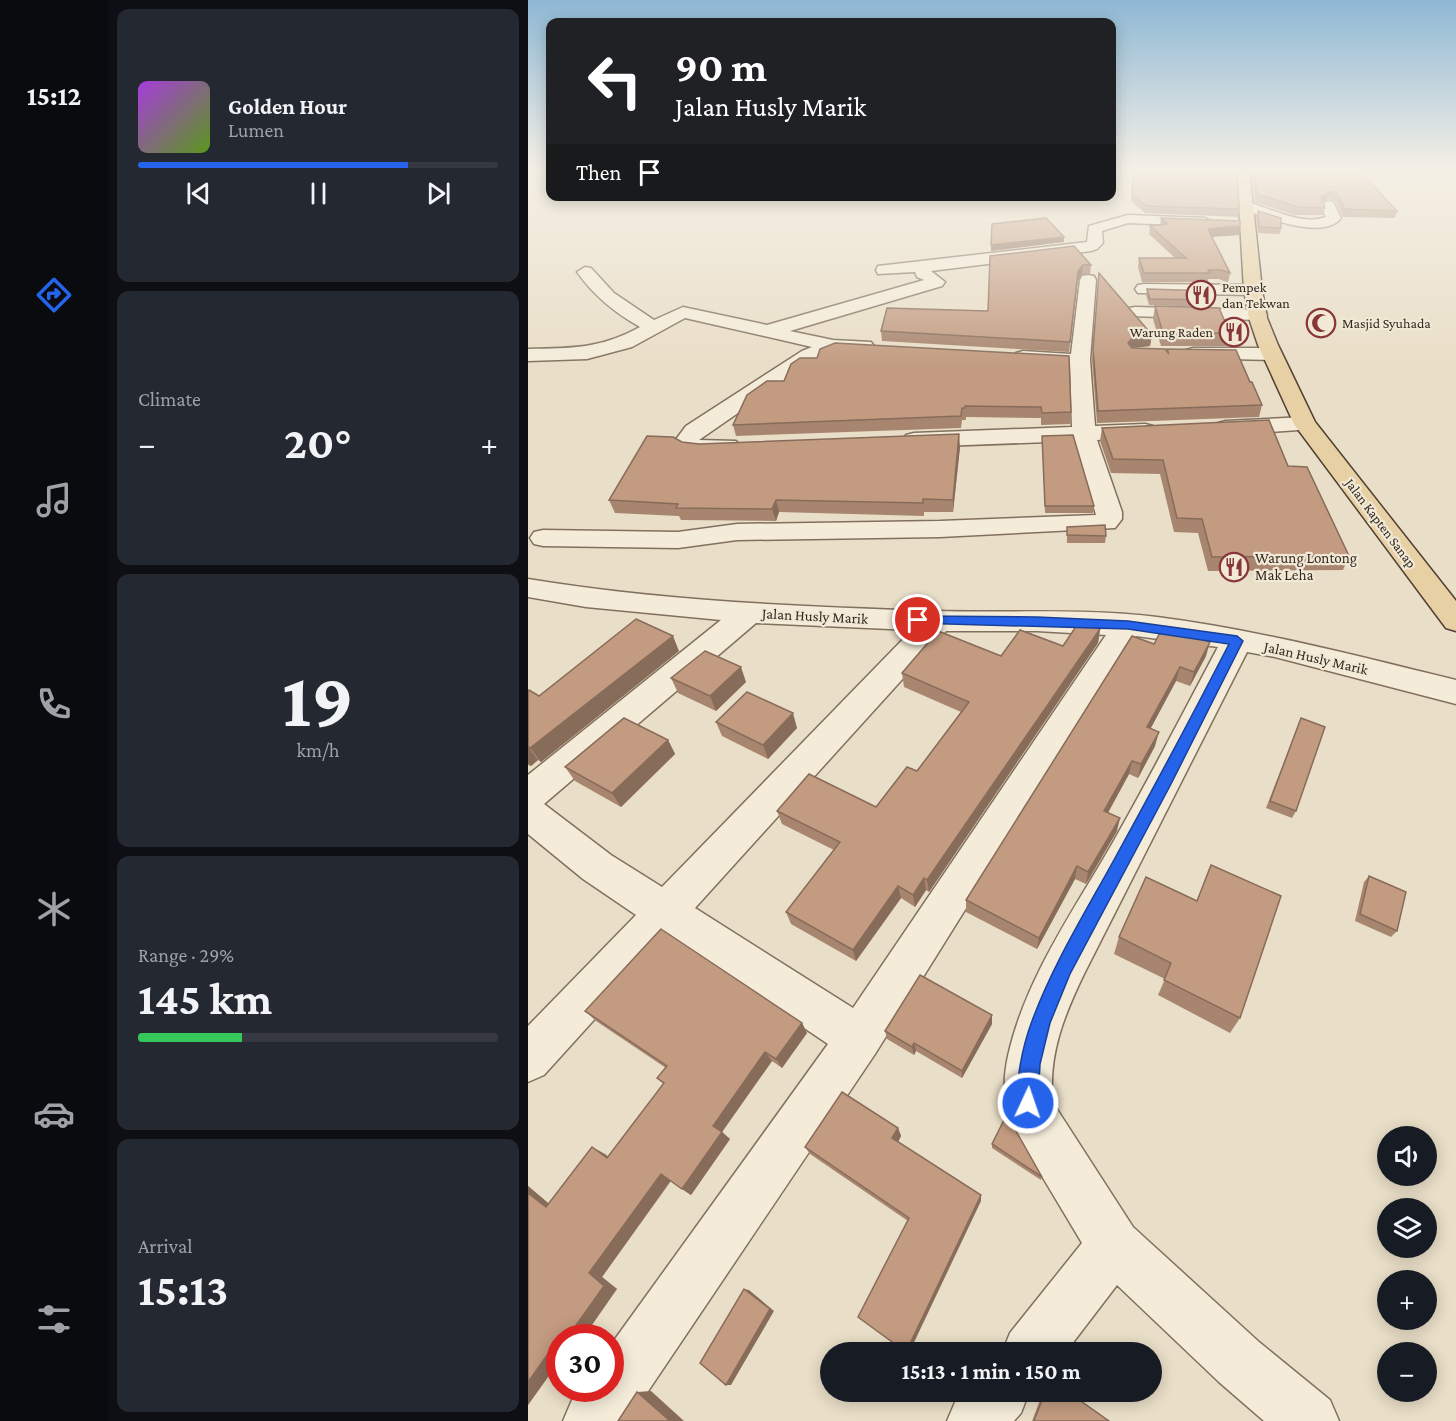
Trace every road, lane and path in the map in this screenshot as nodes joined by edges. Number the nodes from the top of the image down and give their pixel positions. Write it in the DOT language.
graph roads {
  1 [pos="1094,235"];
  2 [pos="1246,235"];
  3 [pos="913,268"];
  4 [pos="884,270"];
  5 [pos="585,272"];
  6 [pos="1088,280"];
  7 [pos="1144,289"];
  8 [pos="1253,290"];
  9 [pos="702,305"];
  10 [pos="683,312"];
  11 [pos="1135,312"];
  12 [pos="1258,315"];
  13 [pos="655,328"];
  14 [pos="770,330"];
  15 [pos="833,346"];
  16 [pos="880,347"];
  17 [pos="1172,354"];
  18 [pos="1272,354"];
  19 [pos="528,355"];
  20 [pos="1009,356"];
  21 [pos="1080,360"];
  22 [pos="1305,424"];
  23 [pos="1200,429"];
  24 [pos="1166,430"];
  25 [pos="1084,434"];
  26 [pos="897,440"];
  27 [pos="752,445"];
  28 [pos="543,538"];
  29 [pos="528,588"];
  30 [pos="749,613"];
  31 [pos="938,621"];
  32 [pos="1456,621"];
  33 [pos="1128,625"];
  34 [pos="1237,641"];
  35 [pos="1456,692"];
  36 [pos="528,796"];
  37 [pos="528,812"];
  38 [pos="666,913"];
  39 [pos="859,1038"];
  40 [pos="528,1059"];
  41 [pos="1114,1246"];
  42 [pos="1039,1342"];
  43 [pos="992,1402"];
  44 [pos="593,1421"];
  45 [pos="977,1421"];
  46 [pos="1309,1421"];
  1 -- 3 [label="street"];
  2 -- 8 [label="main road, Jalan Kapten Sanap"];
  3 -- 4 [label="street"];
  3 -- 14 [label="street"];
  5 -- 13 [label="street"];
  6 -- 21 [label="street"];
  7 -- 8 [label="street"];
  8 -- 12 [label="main road, Jalan Kapten Sanap"];
  9 -- 10 [label="street"];
  10 -- 13 [label="street"];
  10 -- 14 [label="street"];
  11 -- 12 [label="street"];
  12 -- 18 [label="main road, Jalan Kapten Sanap"];
  13 -- 19 [label="street"];
  14 -- 15 [label="street"];
  15 -- 16 [label="street"];
  15 -- 27 [label="street"];
  17 -- 18 [label="street"];
  18 -- 22 [label="main road, Jalan Kapten Sanap"];
  20 -- 21 [label="street"];
  21 -- 25 [label="street"];
  22 -- 23 [label="street"];
  22 -- 32 [label="main road, Jalan Kapten Sanap"];
  24 -- 25 [label="street"];
  25 -- 26 [label="street"];
  25 -- 28 [label="street"];
  29 -- 30 [label="street, Jalan Husly Marik"];
  30 -- 31 [label="street, Jalan Husly Marik"];
  30 -- 36 [label="street"];
  31 -- 33 [label="street, Jalan Husly Marik"];
  31 -- 38 [label="street"];
  33 -- 34 [label="street, Jalan Husly Marik"];
  33 -- 39 [label="street"];
  34 -- 35 [label="street, Jalan Husly Marik"];
  34 -- 41 [label="street"];
  37 -- 38 [label="street"];
  38 -- 39 [label="street"];
  38 -- 40 [label="street"];
  39 -- 44 [label="street"];
  41 -- 42 [label="street"];
  41 -- 46 [label="street"];
  43 -- 45 [label="street"];
}
